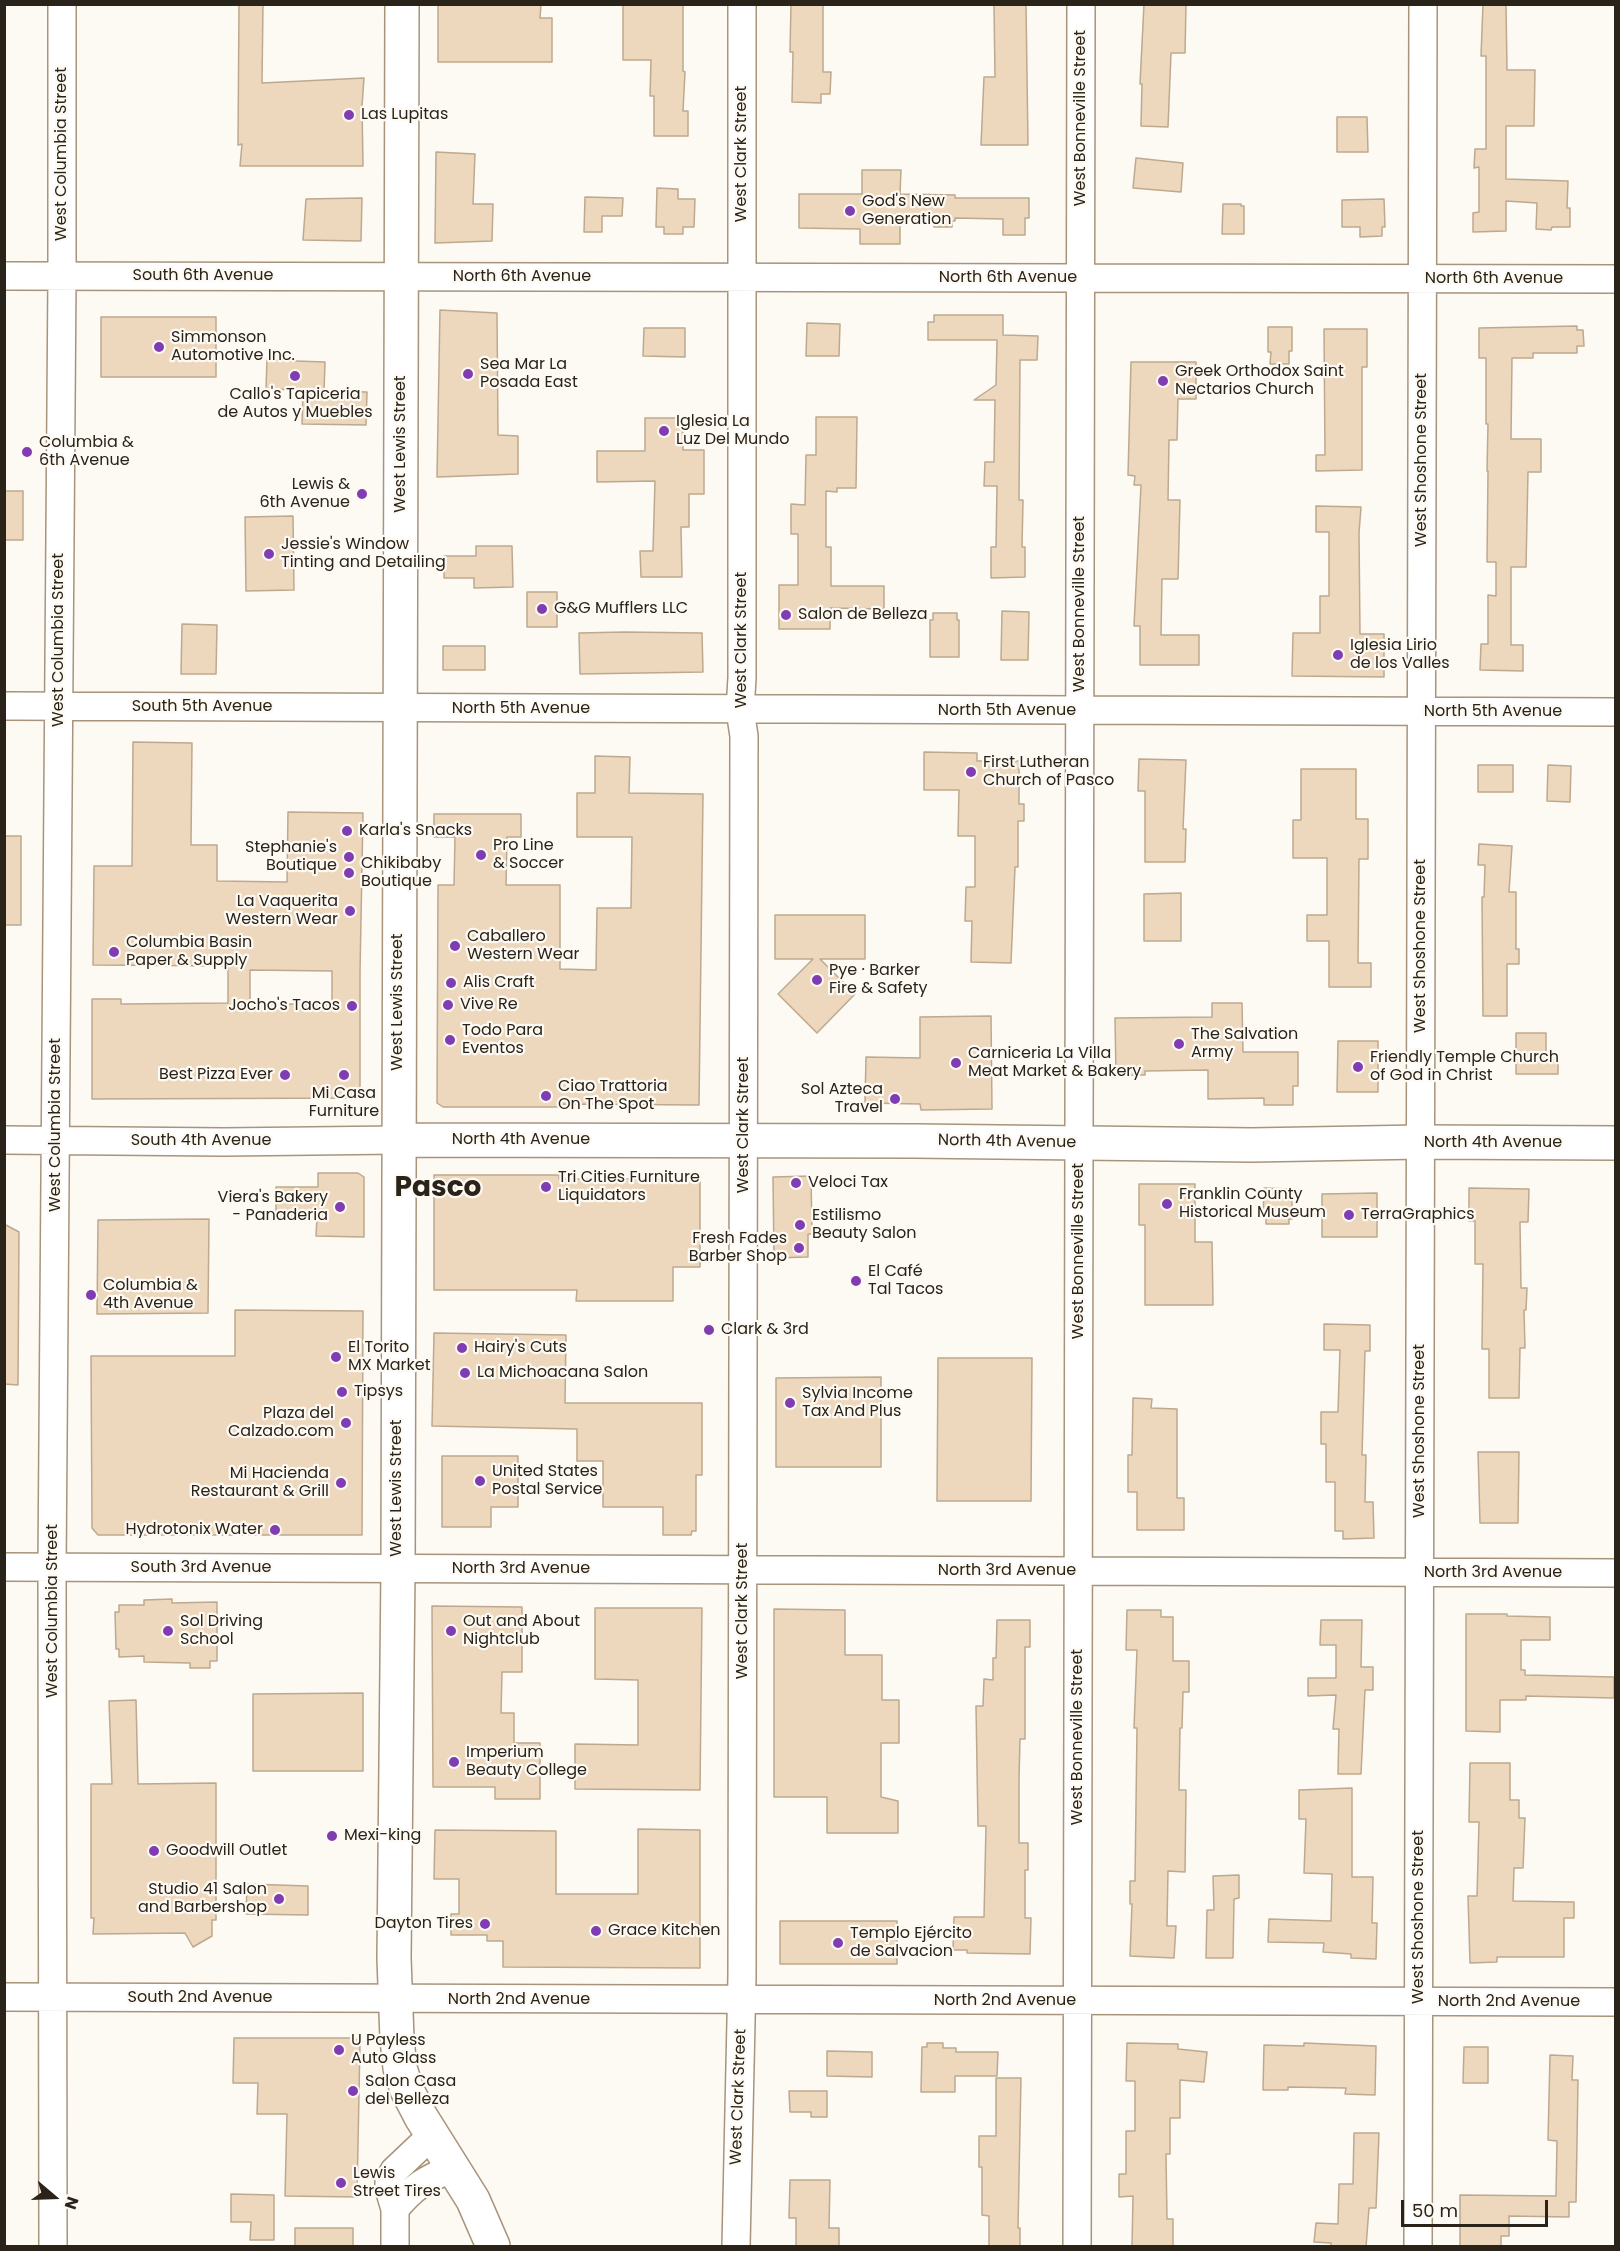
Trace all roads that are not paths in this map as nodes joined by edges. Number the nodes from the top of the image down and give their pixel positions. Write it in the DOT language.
graph roads {
  1 [pos="62,4"];
  2 [pos="402,4"];
  3 [pos="742,4"];
  4 [pos="1082,4"];
  5 [pos="1423,4"];
  6 [pos="4,276"];
  7 [pos="62,276"];
  8 [pos="401,277"];
  9 [pos="742,278"];
  10 [pos="1081,278"];
  11 [pos="1422,279"];
  12 [pos="1616,279"];
  13 [pos="4,706"];
  14 [pos="58,706"];
  15 [pos="399,708"];
  16 [pos="740,710"];
  17 [pos="1080,711"];
  18 [pos="1421,712"];
  19 [pos="1616,712"];
  20 [pos="4,1140"];
  21 [pos="55,1140"];
  22 [pos="398,1140"];
  23 [pos="744,1140"];
  24 [pos="1421,1142"];
  25 [pos="1616,1143"];
  26 [pos="1079,1144"];
  27 [pos="4,1567"];
  28 [pos="52,1567"];
  29 [pos="398,1569"];
  30 [pos="744,1570"];
  31 [pos="1078,1571"];
  32 [pos="1420,1572"];
  33 [pos="1616,1573"];
  34 [pos="4,1998"];
  35 [pos="53,1998"];
  36 [pos="395,1999"];
  37 [pos="741,2000"];
  38 [pos="1077,2001"];
  39 [pos="1419,2002"];
  40 [pos="1616,2002"];
  41 [pos="432,2134"];
  42 [pos="452,2168"];
  43 [pos="395,2209"];
  44 [pos="394,2244"];
  45 [pos="53,2247"];
  46 [pos="494,2247"];
  47 [pos="736,2247"];
  48 [pos="1077,2247"];
  49 [pos="1418,2247"];
  1 -- 7 [label="street, West Columbia Street"];
  2 -- 8 [label="main road, West Lewis Street"];
  3 -- 9 [label="street, West Clark Street"];
  4 -- 10 [label="street, West Bonneville Street"];
  5 -- 11 [label="street, West Shoshone Street"];
  6 -- 7 [label="street, South 6th Avenue"];
  7 -- 8 [label="street, South 6th Avenue"];
  7 -- 14 [label="street, West Columbia Street"];
  8 -- 9 [label="street, North 6th Avenue"];
  8 -- 15 [label="main road, West Lewis Street"];
  9 -- 10 [label="street, North 6th Avenue"];
  9 -- 16 [label="street, West Clark Street"];
  10 -- 11 [label="street, North 6th Avenue"];
  10 -- 17 [label="street, West Bonneville Street"];
  11 -- 12 [label="street, North 6th Avenue"];
  11 -- 18 [label="street, West Shoshone Street"];
  13 -- 14 [label="street, South 5th Avenue"];
  14 -- 15 [label="street, South 5th Avenue"];
  14 -- 21 [label="street, West Columbia Street"];
  15 -- 16 [label="street, North 5th Avenue"];
  15 -- 22 [label="main road, West Lewis Street"];
  16 -- 17 [label="street, North 5th Avenue"];
  16 -- 23 [label="street, West Clark Street"];
  17 -- 18 [label="street, North 5th Avenue"];
  17 -- 26 [label="street, West Bonneville Street"];
  18 -- 19 [label="street, North 5th Avenue"];
  18 -- 24 [label="street, West Shoshone Street"];
  20 -- 21 [label="street, South 4th Avenue"];
  21 -- 22 [label="street, South 4th Avenue"];
  21 -- 28 [label="street, West Columbia Street"];
  22 -- 23 [label="main road, North 4th Avenue"];
  22 -- 29 [label="main road, West Lewis Street"];
  23 -- 26 [label="main road, North 4th Avenue"];
  23 -- 30 [label="street, West Clark Street"];
  24 -- 25 [label="main road, North 4th Avenue"];
  24 -- 26 [label="main road, North 4th Avenue"];
  24 -- 32 [label="street, West Shoshone Street"];
  26 -- 31 [label="street, West Bonneville Street"];
  27 -- 28 [label="street, South 3rd Avenue"];
  28 -- 29 [label="street, South 3rd Avenue"];
  28 -- 35 [label="street, West Columbia Street"];
  29 -- 30 [label="street, North 3rd Avenue"];
  29 -- 36 [label="main road, West Lewis Street"];
  30 -- 31 [label="street, North 3rd Avenue"];
  30 -- 37 [label="street, West Clark Street"];
  31 -- 32 [label="street, North 3rd Avenue"];
  31 -- 38 [label="street, West Bonneville Street"];
  32 -- 33 [label="street, North 3rd Avenue"];
  32 -- 39 [label="street, West Shoshone Street"];
  34 -- 35 [label="street, South 2nd Avenue"];
  35 -- 36 [label="street, South 2nd Avenue"];
  35 -- 45 [label="street, West Columbia Street"];
  36 -- 37 [label="street, North 2nd Avenue"];
  36 -- 41 [label="main road, West Lewis Street"];
  37 -- 38 [label="street, North 2nd Avenue"];
  37 -- 47 [label="street, West Clark Street"];
  38 -- 39 [label="street, North 2nd Avenue"];
  38 -- 48 [label="street, West Bonneville Street"];
  39 -- 40 [label="street, North 2nd Avenue"];
  39 -- 49 [label="street, West Shoshone Street"];
  41 -- 42 [label="main road, West Lewis Street"];
  41 -- 43 [label="street"];
  42 -- 43 [label="street"];
  42 -- 46 [label="main road, West Lewis Street"];
  43 -- 44 [label="street"];
}
